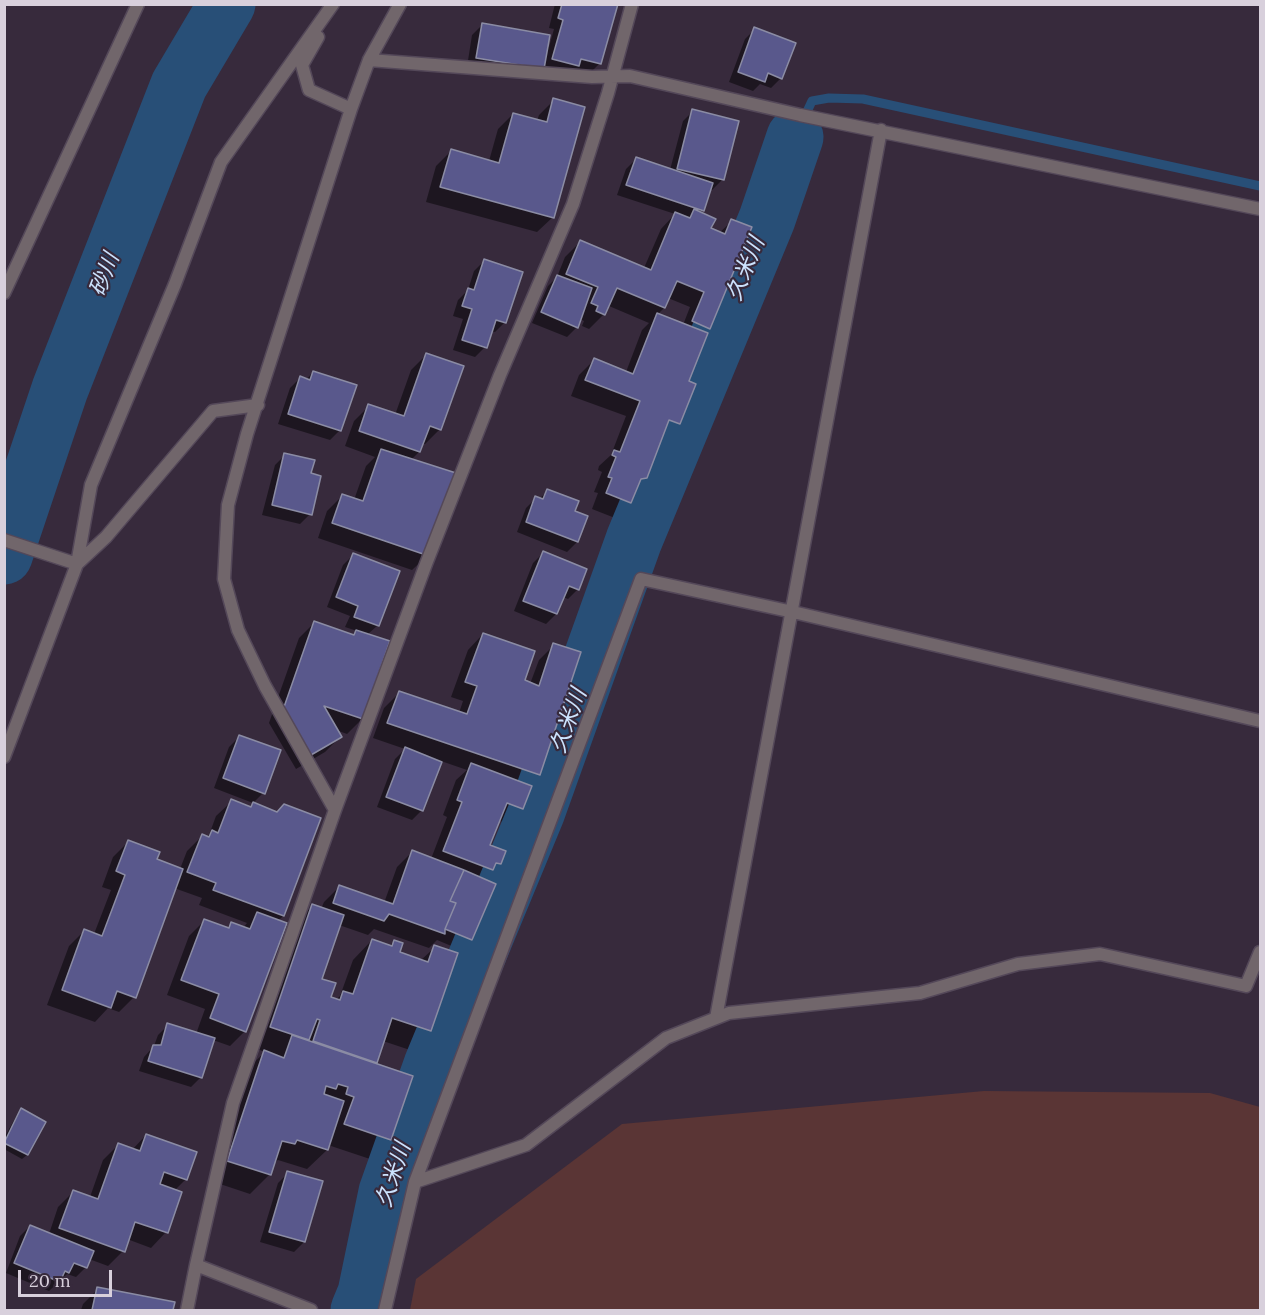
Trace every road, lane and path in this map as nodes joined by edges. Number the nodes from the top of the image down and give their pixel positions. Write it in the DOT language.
graph roads {
  1 [pos="138,4"];
  2 [pos="334,4"];
  3 [pos="400,4"];
  4 [pos="632,4"];
  5 [pos="369,60"];
  6 [pos="613,76"];
  7 [pos="351,109"];
  8 [pos="881,130"];
  9 [pos="1260,209"];
  10 [pos="4,293"];
  11 [pos="258,405"];
  12 [pos="4,540"];
  13 [pos="77,564"];
  14 [pos="793,612"];
  15 [pos="1260,721"];
  16 [pos="4,757"];
  17 [pos="335,810"];
  18 [pos="1260,952"];
  19 [pos="716,1018"];
  20 [pos="416,1182"];
  21 [pos="196,1265"];
  22 [pos="187,1311"];
  23 [pos="311,1311"];
  24 [pos="385,1311"];
  1 -- 10 [label="street"];
  2 -- 7 [label="street"];
  2 -- 13 [label="street"];
  3 -- 5 [label="street"];
  4 -- 6 [label="street"];
  5 -- 6 [label="street"];
  5 -- 7 [label="street"];
  6 -- 8 [label="street"];
  6 -- 17 [label="street"];
  7 -- 11 [label="street"];
  8 -- 9 [label="street"];
  8 -- 14 [label="street"];
  11 -- 13 [label="street"];
  11 -- 17 [label="street"];
  12 -- 13 [label="street"];
  13 -- 16 [label="street"];
  14 -- 15 [label="street"];
  14 -- 19 [label="street"];
  14 -- 20 [label="street"];
  17 -- 21 [label="street"];
  18 -- 19 [label="street"];
  19 -- 20 [label="street"];
  20 -- 24 [label="street"];
  21 -- 22 [label="street"];
  21 -- 23 [label="street"];
}
